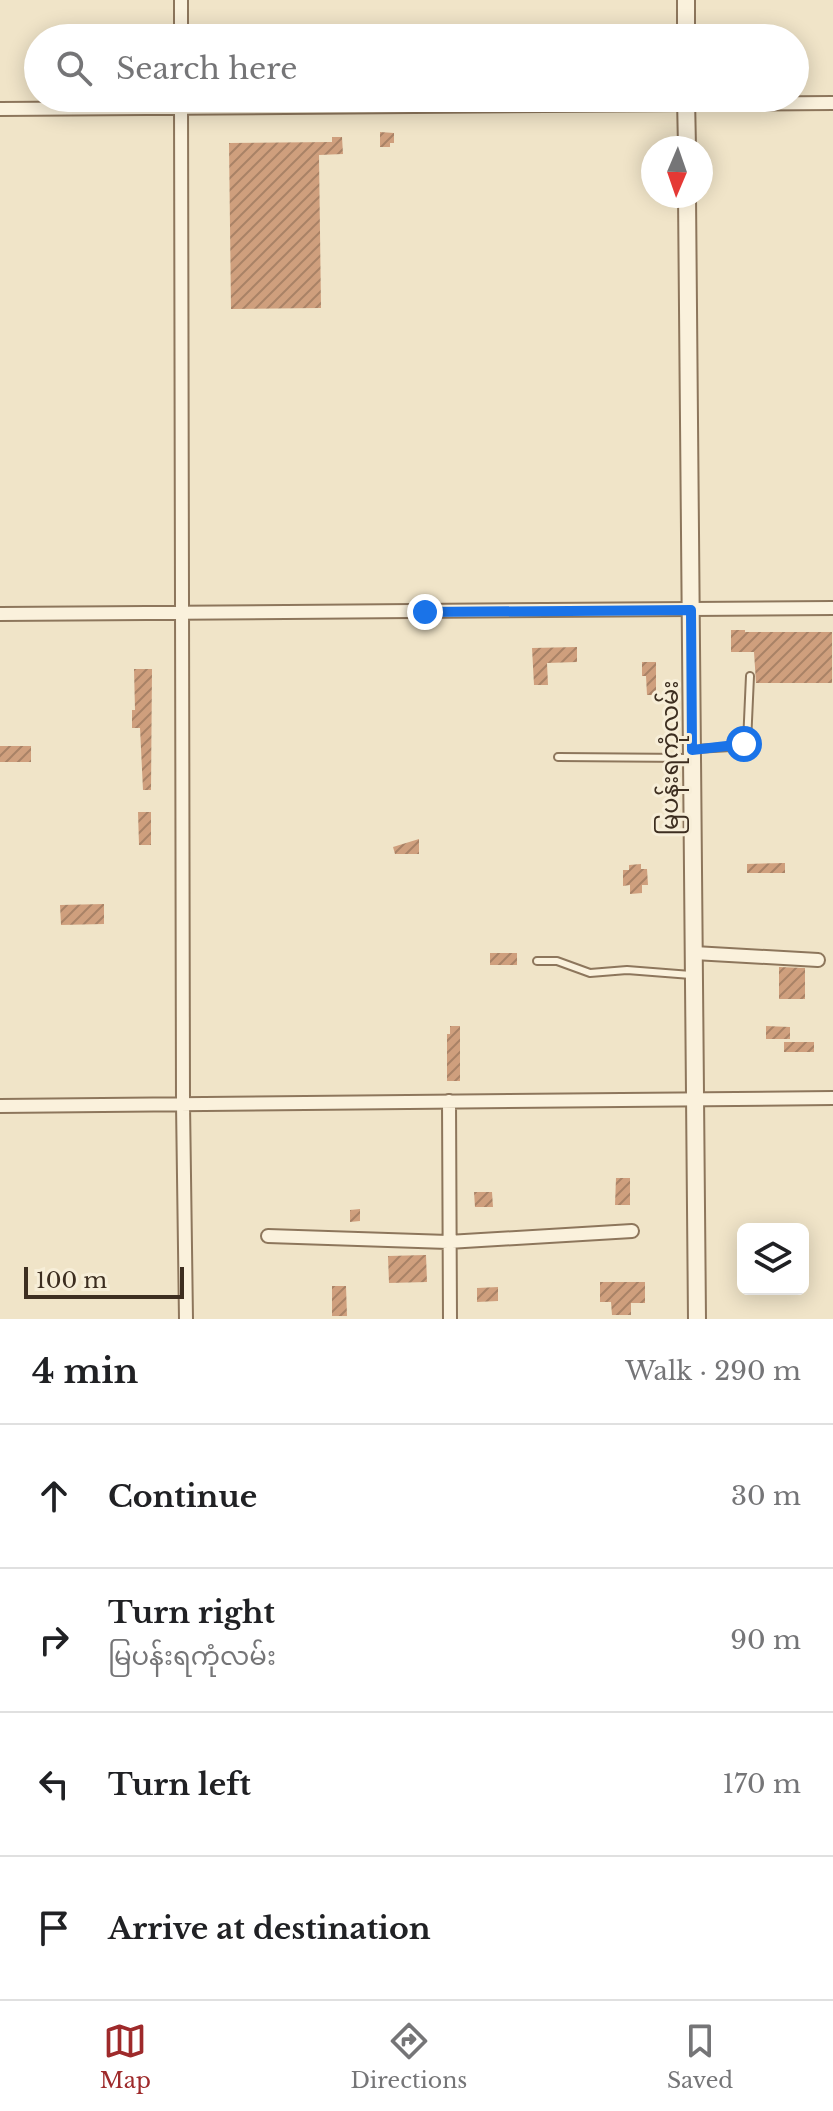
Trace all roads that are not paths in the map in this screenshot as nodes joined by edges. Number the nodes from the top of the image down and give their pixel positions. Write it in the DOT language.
graph roads {
  1 [pos="181,0"];
  2 [pos="686,0"];
  3 [pos="181,24"];
  4 [pos="686,24"];
  5 [pos="809,103"];
  6 [pos="833,103"];
  7 [pos="24,108"];
  8 [pos="0,109"];
  9 [pos="181,112"];
  10 [pos="686,112"];
  11 [pos="687,136"];
  12 [pos="687,208"];
  13 [pos="833,608"];
  14 [pos="691,610"];
  15 [pos="181,613"];
  16 [pos="0,614"];
  17 [pos="750,676"];
  18 [pos="692,754"];
  19 [pos="558,757"];
  20 [pos="694,953"];
  21 [pos="818,960"];
  22 [pos="537,961"];
  23 [pos="694,975"];
  24 [pos="695,1098"];
  25 [pos="833,1098"];
  26 [pos="449,1101"];
  27 [pos="183,1104"];
  28 [pos="0,1106"];
  29 [pos="632,1231"];
  30 [pos="268,1236"];
  31 [pos="448,1242"];
  32 [pos="186,1319"];
  33 [pos="450,1319"];
  34 [pos="697,1319"];
  1 -- 3 [label="street"];
  2 -- 4 [label="street"];
  5 -- 6 [label="street"];
  7 -- 8 [label="street"];
  9 -- 15 [label="street"];
  10 -- 11 [label="street"];
  12 -- 14 [label="street, မြပန်းရကုံလမ်း"];
  13 -- 14 [label="street"];
  14 -- 15 [label="street"];
  14 -- 18 [label="street, မြပန်းရကုံလမ်း"];
  15 -- 16 [label="street"];
  15 -- 27 [label="street"];
  17 -- 18 [label="lane"];
  18 -- 19 [label="lane"];
  18 -- 20 [label="street, မြပန်းရကုံလမ်း"];
  20 -- 21 [label="street"];
  20 -- 23 [label="street, မြပန်းရကုံလမ်း"];
  22 -- 23 [label="lane"];
  23 -- 24 [label="street, မြပန်းရကုံလမ်း"];
  24 -- 25 [label="street"];
  24 -- 26 [label="street"];
  24 -- 34 [label="street, မြပန်းရကုံလမ်း"];
  26 -- 27 [label="street"];
  26 -- 31 [label="street"];
  27 -- 28 [label="street"];
  27 -- 32 [label="street"];
  29 -- 31 [label="street"];
  30 -- 31 [label="street"];
  31 -- 33 [label="street"];
}
